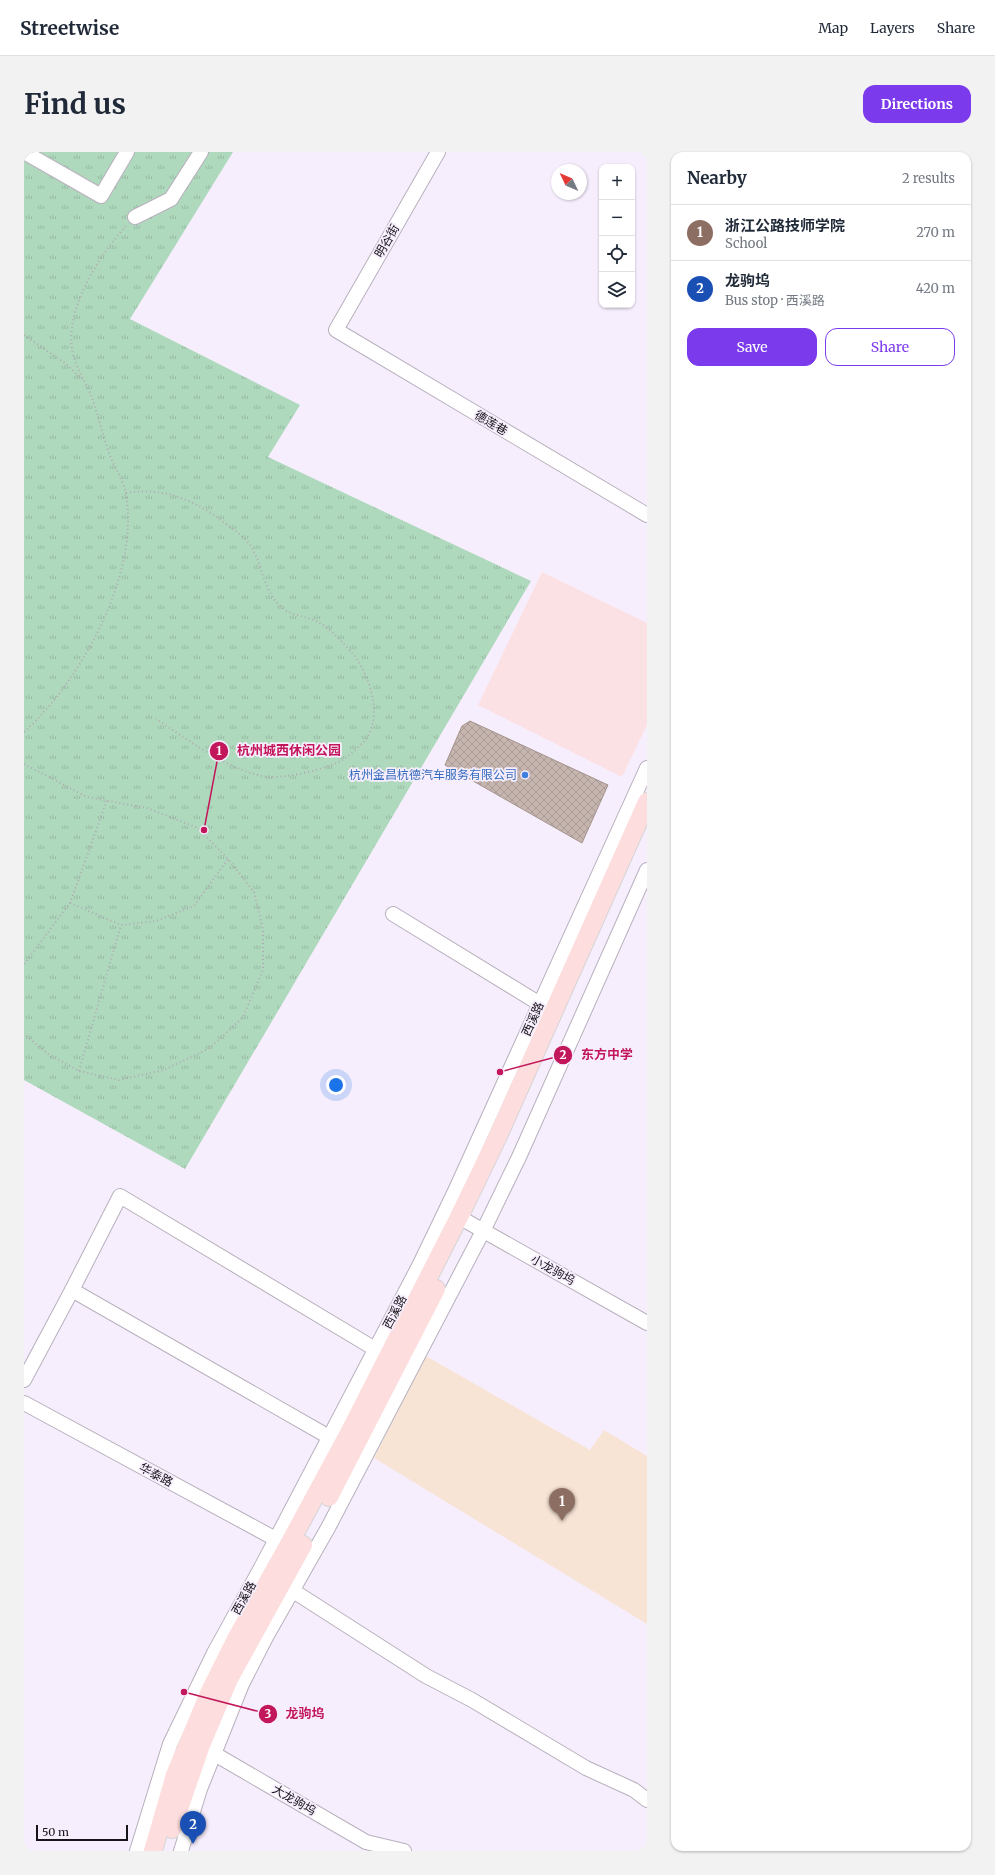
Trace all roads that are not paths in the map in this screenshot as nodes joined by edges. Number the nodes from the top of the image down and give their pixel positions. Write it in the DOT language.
graph roads {
  1 [pos="24,152"];
  2 [pos="127,152"];
  3 [pos="201,152"];
  4 [pos="438,152"];
  5 [pos="135,217"];
  6 [pos="336,330"];
  7 [pos="647,515"];
  8 [pos="647,768"];
  9 [pos="647,802"];
  10 [pos="647,831"];
  11 [pos="647,870"];
  12 [pos="393,914"];
  13 [pos="540,1004"];
  14 [pos="470,1224"];
  15 [pos="72,1290"];
  16 [pos="647,1323"];
  17 [pos="375,1349"];
  18 [pos="24,1380"];
  19 [pos="24,1403"];
  20 [pos="329,1437"];
  21 [pos="282,1543"];
  22 [pos="287,1587"];
  23 [pos="201,1746"];
  24 [pos="647,1800"];
  25 [pos="138,1851"];
  26 [pos="153,1851"];
  27 [pos="165,1851"];
  28 [pos="181,1851"];
  29 [pos="404,1851"];
  1 -- 2 [label="street"];
  3 -- 5 [label="street"];
  4 -- 6 [label="street, 明谷街"];
  6 -- 7 [label="street, 德莲巷"];
  8 -- 13 [label="street, 西溪路"];
  9 -- 14 [label="main road, 西溪路"];
  10 -- 14 [label="main road, 西溪路"];
  11 -- 14 [label="street, 西溪路"];
  12 -- 13 [label="street"];
  13 -- 17 [label="street, 西溪路"];
  14 -- 16 [label="street, 小龙驹坞"];
  14 -- 21 [label="main road, 西溪路"];
  14 -- 22 [label="main road, 西溪路"];
  15 -- 17 [label="street"];
  15 -- 18 [label="street"];
  15 -- 20 [label="street"];
  17 -- 20 [label="street, 西溪路"];
  19 -- 21 [label="street, 华泰路"];
  20 -- 21 [label="street, 西溪路"];
  21 -- 23 [label="main road, 西溪路"];
  21 -- 25 [label="street, 西溪路"];
  22 -- 23 [label="main road, 西溪路"];
  22 -- 24 [label="street"];
  23 -- 26 [label="main road, 西溪路"];
  23 -- 27 [label="main road, 西溪路"];
  23 -- 28 [label="street, 西溪路"];
  23 -- 29 [label="street, 大龙驹坞"];
}
